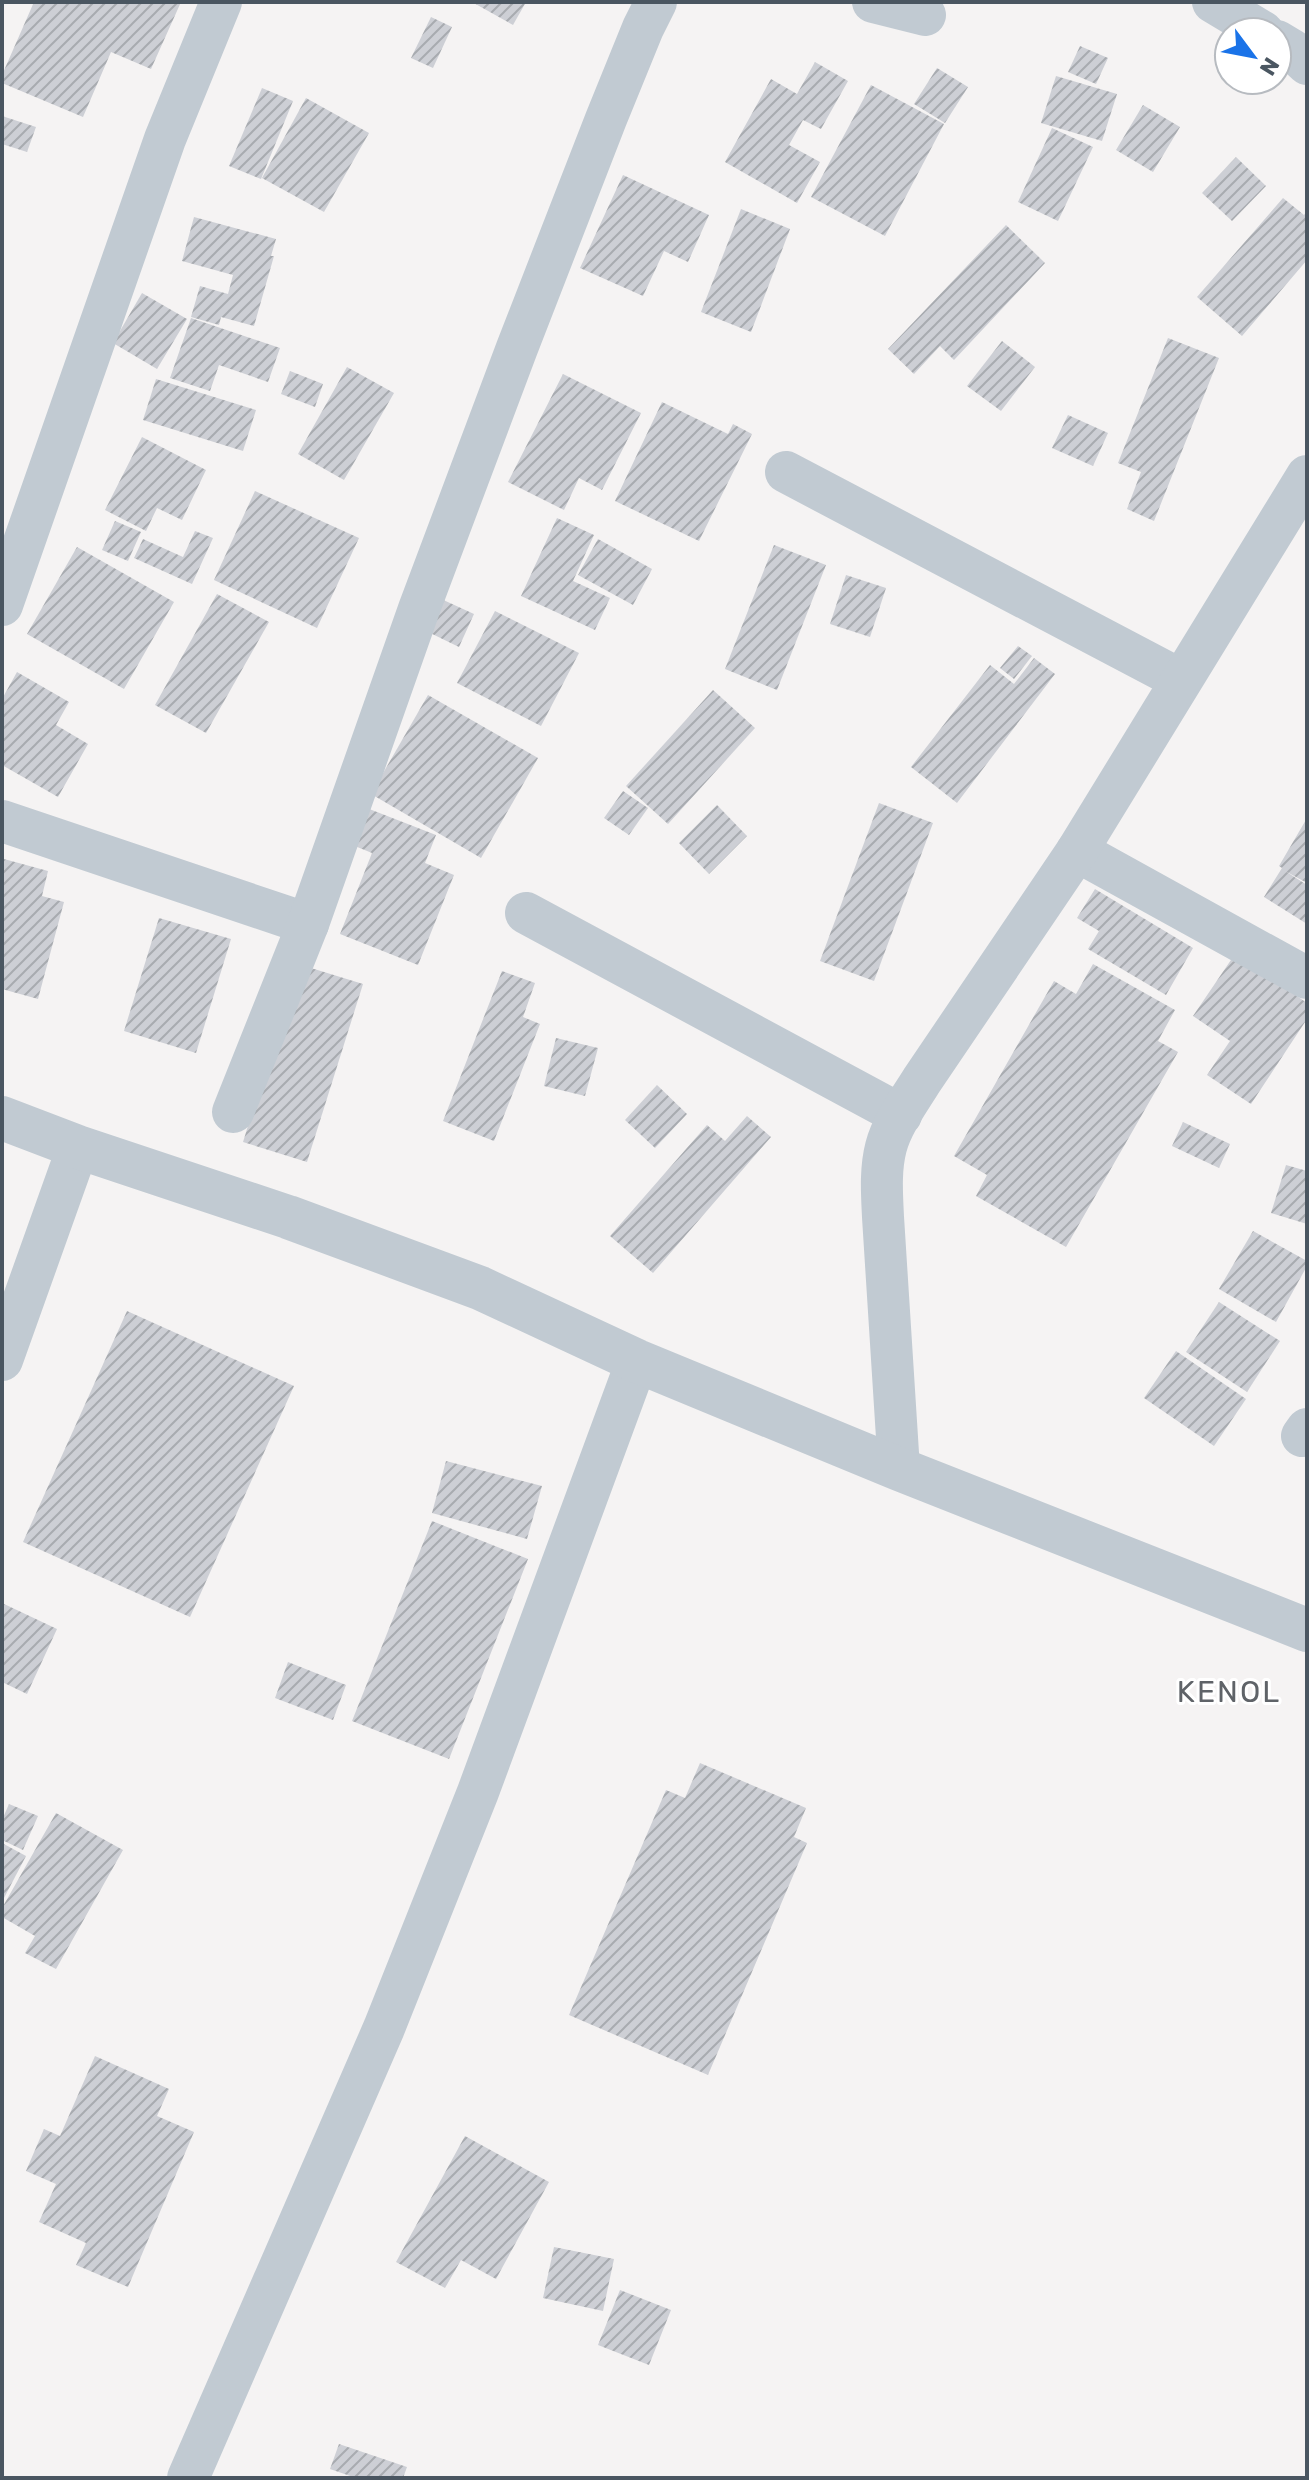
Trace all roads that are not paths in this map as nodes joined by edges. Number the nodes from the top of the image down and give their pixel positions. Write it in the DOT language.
graph roads {
  1 [pos="221,2"];
  2 [pos="656,2"];
  3 [pos="873,2"];
  4 [pos="1213,2"];
  5 [pos="925,15"];
  6 [pos="1240,16"];
  7 [pos="786,472"];
  8 [pos="1307,476"];
  9 [pos="2,605"];
  10 [pos="1181,680"];
  11 [pos="2,821"];
  12 [pos="1077,851"];
  13 [pos="526,913"];
  14 [pos="308,924"];
  15 [pos="1307,978"];
  16 [pos="233,1112"];
  17 [pos="901,1115"];
  18 [pos="2,1118"];
  19 [pos="78,1147"];
  20 [pos="2,1360"];
  21 [pos="637,1361"];
  22 [pos="899,1469"];
  23 [pos="1307,1630"];
  24 [pos="188,2478"];
  1 -- 9 [label="street"];
  2 -- 14 [label="street"];
  3 -- 5 [label="street"];
  4 -- 6 [label="street"];
  7 -- 10 [label="street"];
  8 -- 10 [label="street"];
  10 -- 12 [label="street"];
  11 -- 14 [label="street"];
  12 -- 15 [label="street"];
  12 -- 17 [label="street"];
  13 -- 17 [label="street"];
  14 -- 16 [label="street"];
  17 -- 22 [label="street"];
  18 -- 19 [label="street"];
  19 -- 20 [label="street"];
  19 -- 21 [label="street"];
  21 -- 22 [label="street"];
  21 -- 24 [label="street"];
  22 -- 23 [label="street"];
}
